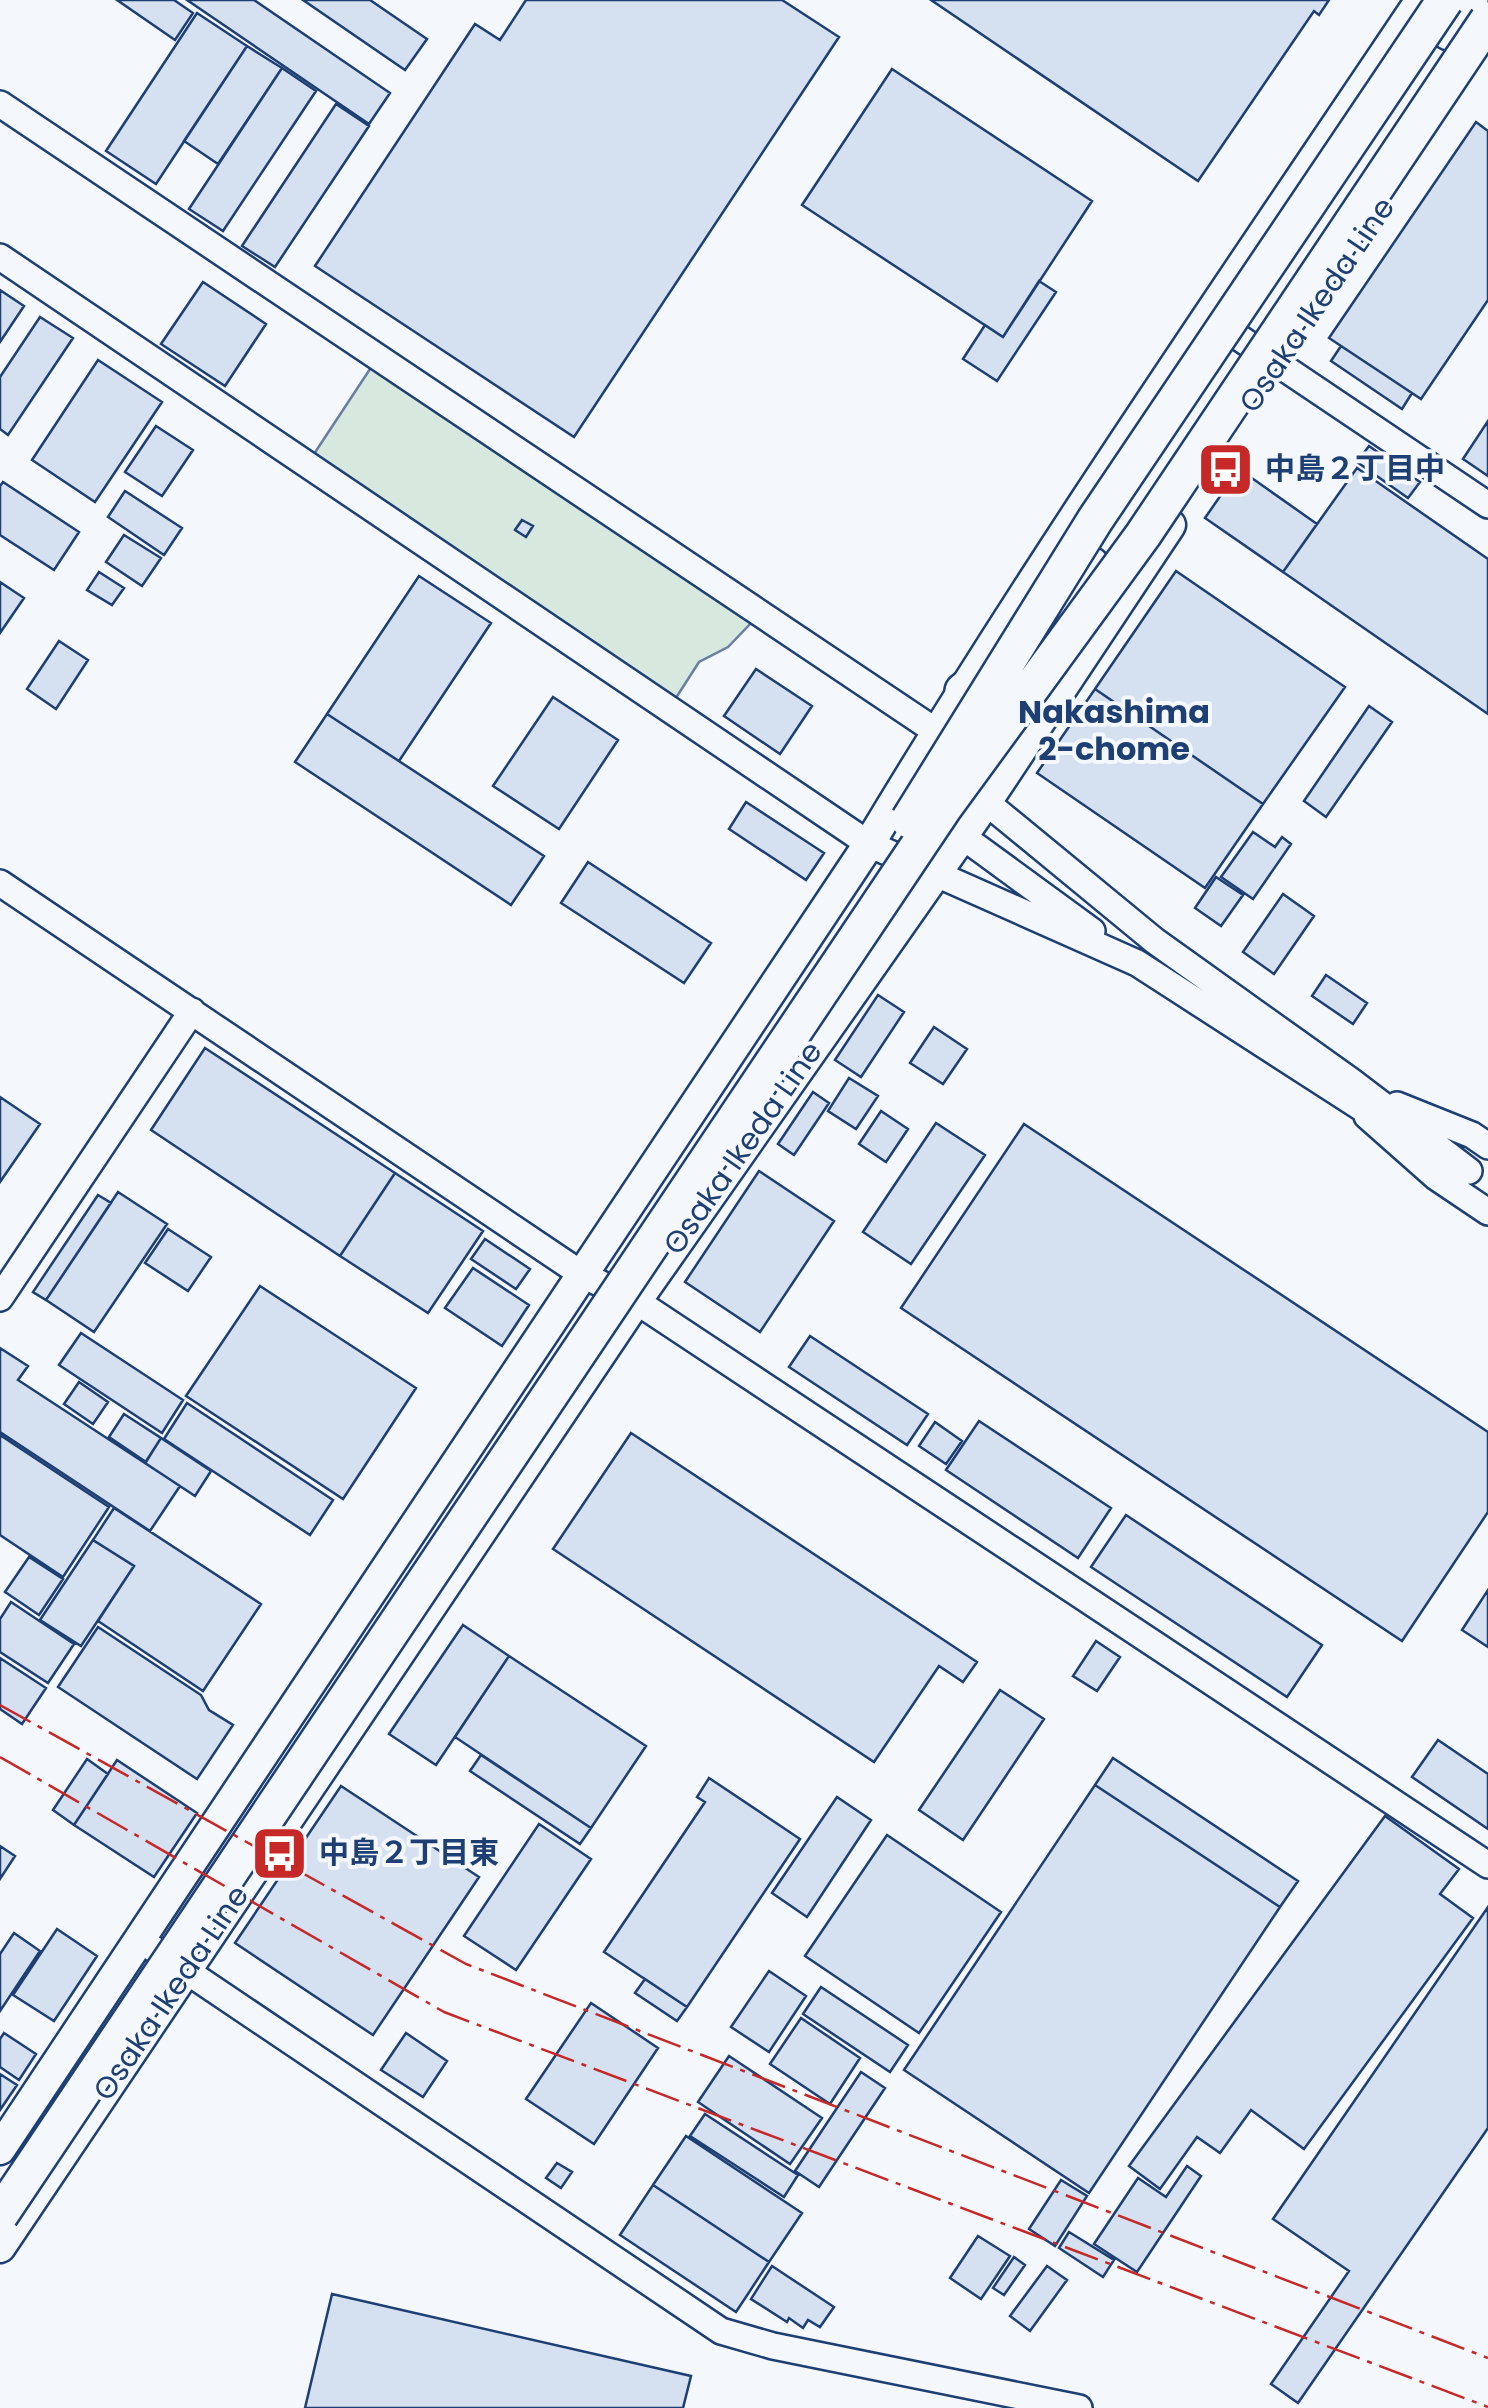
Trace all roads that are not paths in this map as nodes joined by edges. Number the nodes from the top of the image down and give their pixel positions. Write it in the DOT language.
graph roads {
  1 [pos="1421,0"];
  2 [pos="1445,0"];
  3 [pos="1470,0"];
  4 [pos="1488,20"];
  5 [pos="1488,51"];
  6 [pos="0,104"];
  7 [pos="0,257"];
  8 [pos="1208,316"];
  9 [pos="1278,363"];
  10 [pos="1488,506"];
  11 [pos="963,691"];
  12 [pos="936,732"];
  13 [pos="986,802"];
  14 [pos="962,836"];
  15 [pos="869,844"];
  16 [pos="936,873"];
  17 [pos="0,883"];
  18 [pos="1137,963"];
  19 [pos="192,1011"];
  20 [pos="1363,1101"];
  21 [pos="1488,1146"];
  22 [pos="1479,1178"];
  23 [pos="1488,1212"];
  24 [pos="583,1275"];
  25 [pos="0,1298"];
  26 [pos="636,1301"];
  27 [pos="1488,1864"];
  28 [pos="140,1939"];
  29 [pos="186,1970"];
  30 [pos="0,2149"];
  31 [pos="0,2175"];
  32 [pos="0,2216"];
  33 [pos="0,2247"];
  34 [pos="1079,2408"];
  1 -- 8 [label="main road, Osaka Ikeda Line"];
  2 -- 31 [label="highway, bridge"];
  3 -- 11 [label="highway"];
  4 -- 32 [label="highway, bridge"];
  5 -- 9 [label="main road, Osaka Ikeda Line"];
  6 -- 12 [label="street"];
  7 -- 15 [label="street"];
  8 -- 9 [label="street"];
  8 -- 11 [label="main road, Osaka Ikeda Line"];
  9 -- 10 [label="street"];
  9 -- 13 [label="main road, Osaka Ikeda Line"];
  11 -- 12 [label="main road, Osaka Ikeda Line"];
  12 -- 13 [label="street"];
  12 -- 14 [label="street"];
  12 -- 15 [label="main road, Osaka Ikeda Line"];
  13 -- 14 [label="main road, Osaka Ikeda Line"];
  13 -- 20 [label="street"];
  14 -- 16 [label="main road, Osaka Ikeda Line"];
  14 -- 18 [label="street"];
  15 -- 16 [label="street"];
  15 -- 24 [label="main road, Osaka Ikeda Line"];
  16 -- 18 [label="street"];
  16 -- 26 [label="main road, Osaka Ikeda Line"];
  17 -- 19 [label="street"];
  18 -- 20 [label="street"];
  19 -- 24 [label="street"];
  19 -- 25 [label="street"];
  20 -- 21 [label="street"];
  20 -- 22 [label="street"];
  20 -- 23 [label="street"];
  24 -- 26 [label="street"];
  24 -- 28 [label="main road, Osaka Ikeda Line"];
  26 -- 27 [label="street"];
  26 -- 29 [label="main road, Osaka Ikeda Line"];
  28 -- 29 [label="street"];
  28 -- 30 [label="main road, Osaka Ikeda Line"];
  29 -- 33 [label="main road, Osaka Ikeda Line"];
  29 -- 34 [label="street"];
}
